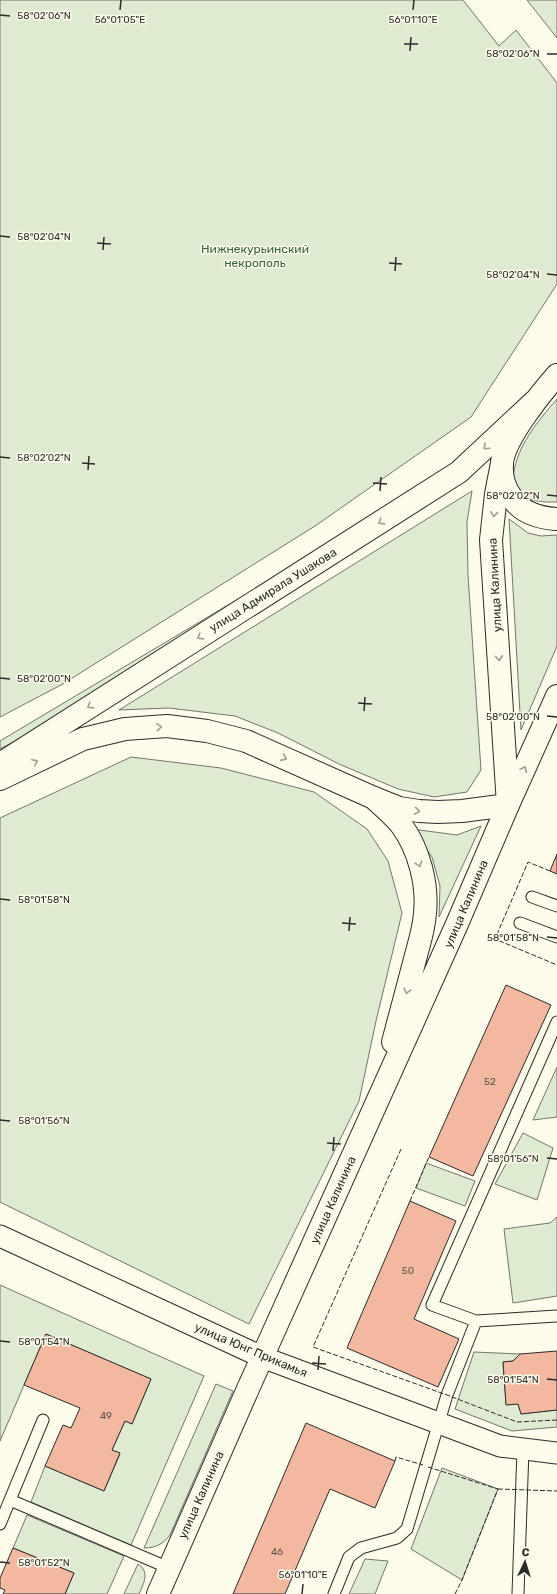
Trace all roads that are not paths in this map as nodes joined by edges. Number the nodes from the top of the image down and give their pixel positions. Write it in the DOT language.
graph roads {
  1 [pos="557,375"];
  2 [pos="535,401"];
  3 [pos="502,462"];
  4 [pos="557,519"];
  5 [pos="557,696"];
  6 [pos="0,764"];
  7 [pos="0,779"];
  8 [pos="374,798"];
  9 [pos="508,805"];
  10 [pos="532,896"];
  11 [pos="557,906"];
  12 [pos="520,923"];
  13 [pos="557,937"];
  14 [pos="557,1022"];
  15 [pos="374,1109"];
  16 [pos="0,1237"];
  17 [pos="557,1316"];
  18 [pos="476,1321"];
  19 [pos="262,1357"];
  20 [pos="43,1420"];
  21 [pos="438,1423"];
  22 [pos="523,1449"];
  23 [pos="557,1453"];
  24 [pos="10,1500"];
  25 [pos="0,1524"];
  26 [pos="169,1568"];
  27 [pos="158,1594"];
  28 [pos="334,1594"];
  29 [pos="518,1594"];
  1 -- 2 [label="main road, улица Калинина"];
  2 -- 3 [label="main road, улица Калинина"];
  2 -- 6 [label="main road, улица Адмирала Ушакова, one-way"];
  3 -- 4 [label="main road, улица Калинина"];
  3 -- 9 [label="main road, улица Калинина, one-way"];
  9 -- 5 [label="main road, улица Калинина, one-way"];
  7 -- 8 [label="main road, one-way"];
  8 -- 9 [label="main road, one-way"];
  8 -- 15 [label="main road, one-way"];
  9 -- 15 [label="main road, улица Калинина"];
  10 -- 11 [label="lane"];
  12 -- 13 [label="lane"];
  14 -- 18 [label="lane"];
  15 -- 19 [label="main road, улица Калинина"];
  16 -- 19 [label="street, улица Юнг Прикамья"];
  17 -- 18 [label="lane"];
  18 -- 21 [label="lane"];
  19 -- 21 [label="street, улица Юнг Прикамья"];
  19 -- 26 [label="main road, улица Калинина"];
  20 -- 24 [label="lane"];
  21 -- 22 [label="street, улица Юнг Прикамья"];
  21 -- 28 [label="lane"];
  22 -- 23 [label="street, улица Юнг Прикамья"];
  22 -- 29 [label="lane"];
  24 -- 25 [label="lane"];
  24 -- 26 [label="lane"];
  26 -- 27 [label="main road, улица Калинина"];
}
